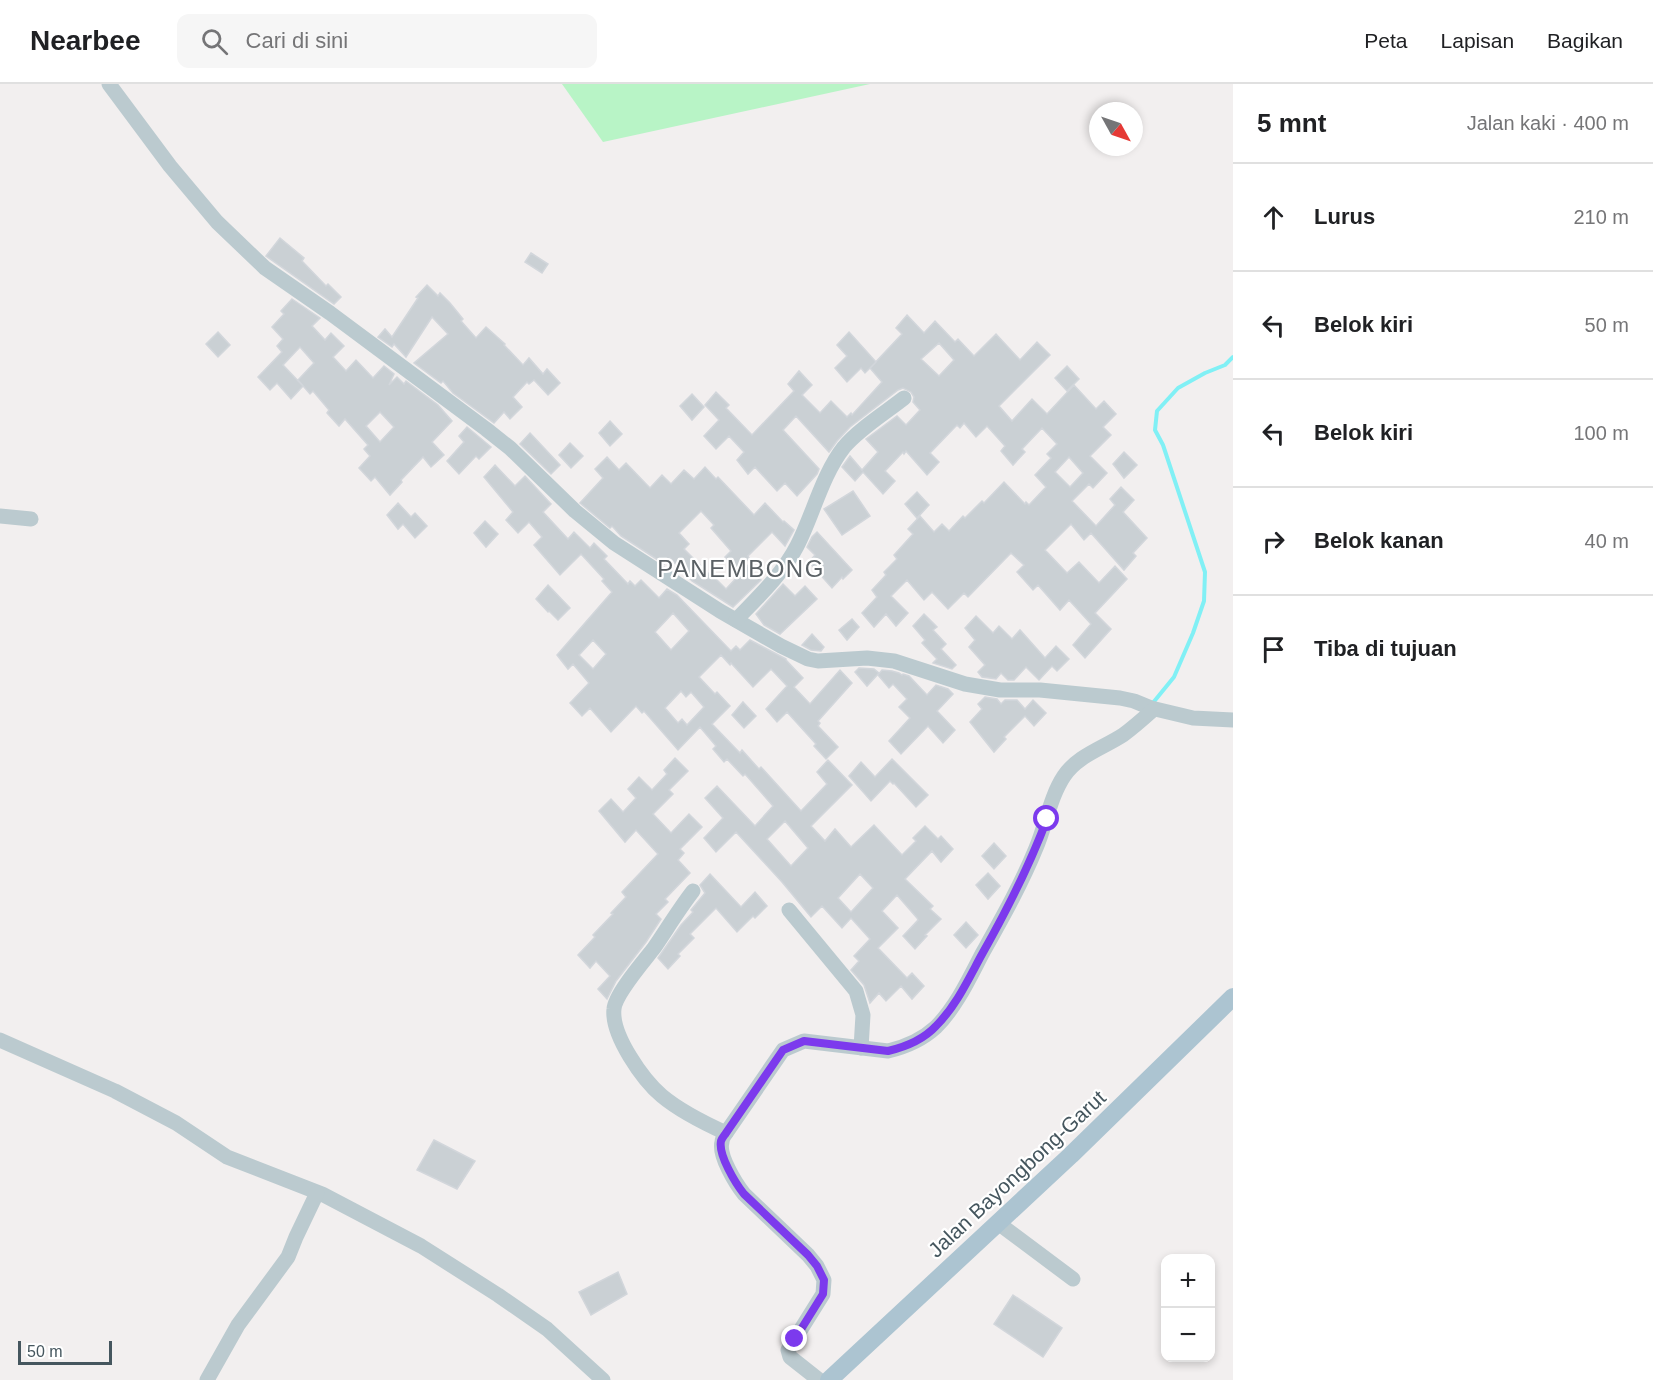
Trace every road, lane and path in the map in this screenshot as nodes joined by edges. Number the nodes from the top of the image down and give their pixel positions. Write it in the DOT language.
graph roads {
  1 [pos="109,84"];
  2 [pos="904,398"];
  3 [pos="0,516"];
  4 [pos="31,519"];
  5 [pos="736,620"];
  6 [pos="1152,708"];
  7 [pos="1233,720"];
  8 [pos="693,891"];
  9 [pos="789,910"];
  10 [pos="1233,997"];
  11 [pos="0,1040"];
  12 [pos="861,1047"];
  13 [pos="720,1130"];
  14 [pos="317,1193"];
  15 [pos="998,1223"];
  16 [pos="1073,1279"];
  17 [pos="839,1377"];
  18 [pos="207,1380"];
  19 [pos="603,1380"];
  20 [pos="819,1380"];
  1 -- 5 [label="street"];
  2 -- 5 [label="street"];
  3 -- 4 [label="street"];
  5 -- 6 [label="street"];
  6 -- 7 [label="street"];
  6 -- 12 [label="street"];
  8 -- 13 [label="street"];
  9 -- 12 [label="street"];
  10 -- 15 [label="main road, Jalan Bayongbong-Garut"];
  11 -- 14 [label="street"];
  12 -- 13 [label="street"];
  13 -- 20 [label="street"];
  14 -- 18 [label="street"];
  14 -- 19 [label="street"];
  15 -- 16 [label="street"];
  15 -- 17 [label="main road, Jalan Bayongbong-Garut"];
}
